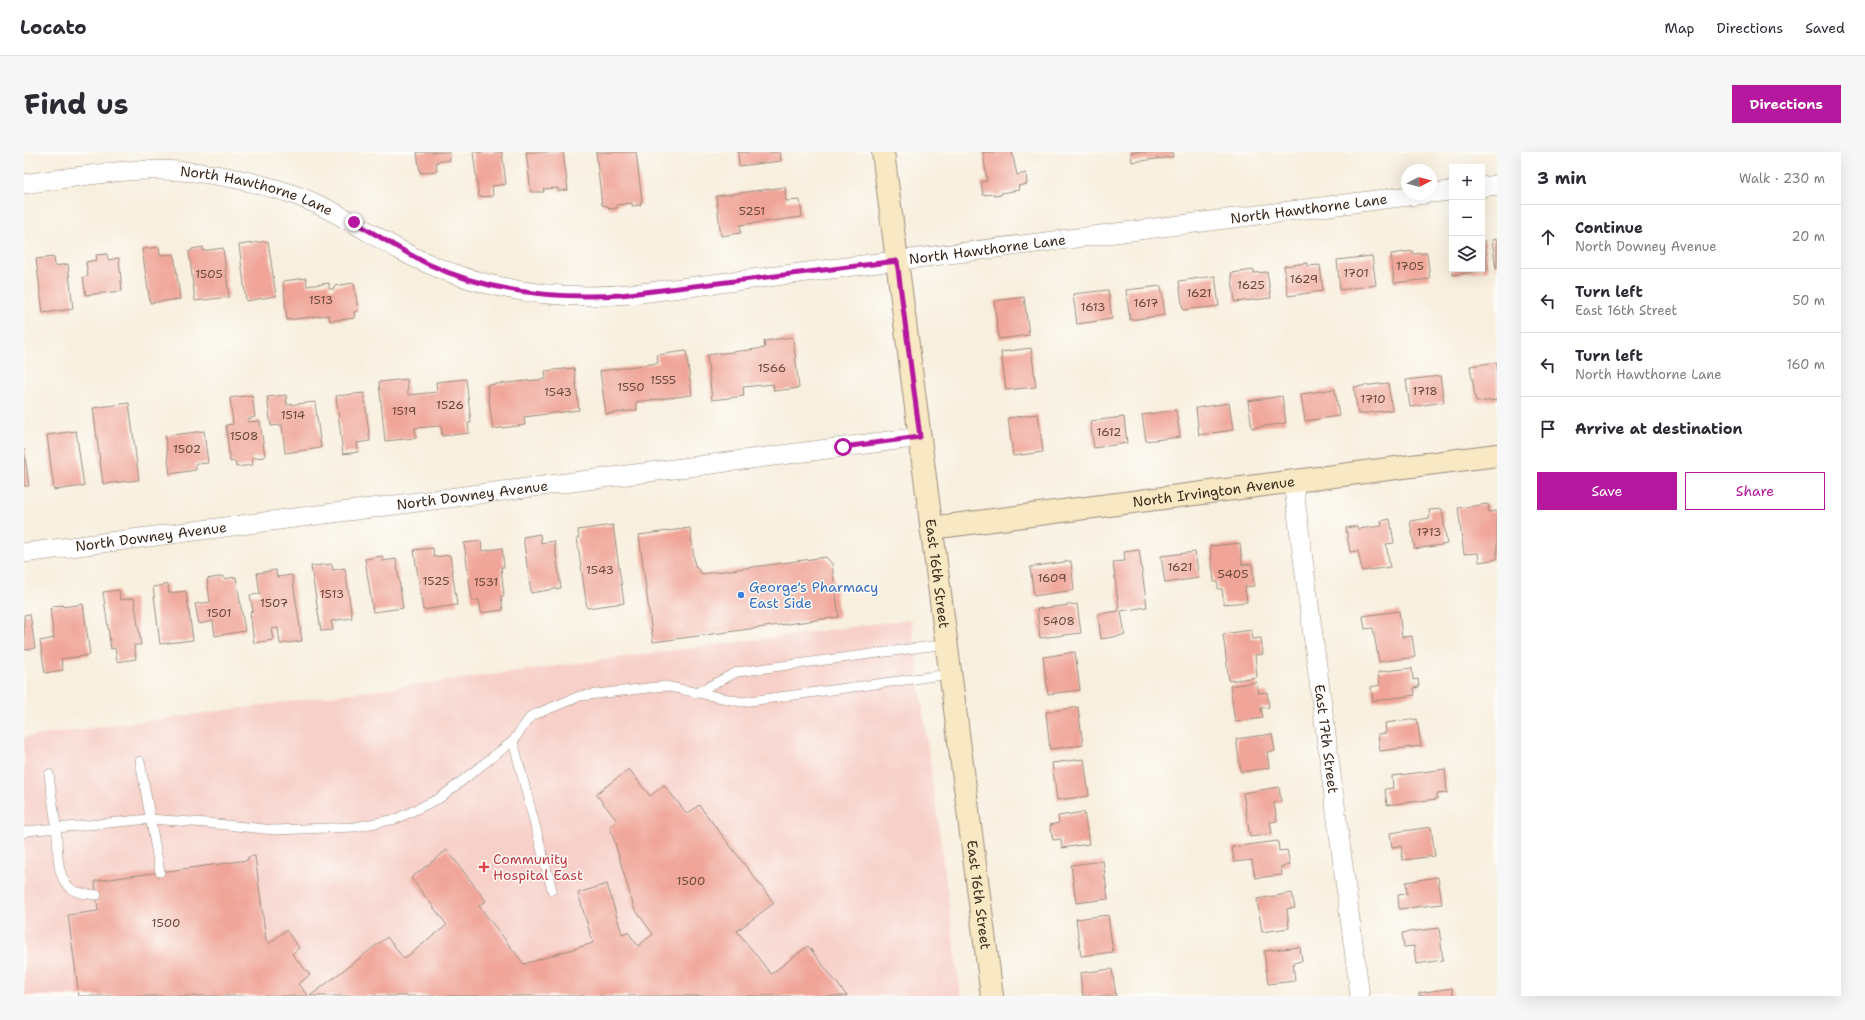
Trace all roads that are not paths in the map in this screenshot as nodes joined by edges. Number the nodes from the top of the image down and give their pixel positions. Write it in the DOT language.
graph roads {
  1 [pos="883,152"];
  2 [pos="24,184"];
  3 [pos="1497,185"];
  4 [pos="1485,187"];
  5 [pos="1449,191"];
  6 [pos="1437,192"];
  7 [pos="1401,197"];
  8 [pos="897,261"];
  9 [pos="920,437"];
  10 [pos="1497,455"];
  11 [pos="1293,482"];
  12 [pos="931,528"];
  13 [pos="24,553"];
  14 [pos="946,644"];
  15 [pos="950,674"];
  16 [pos="696,693"];
  17 [pos="513,741"];
  18 [pos="140,761"];
  19 [pos="49,774"];
  20 [pos="150,820"];
  21 [pos="57,828"];
  22 [pos="24,833"];
  23 [pos="160,872"];
  24 [pos="552,890"];
  25 [pos="97,895"];
  26 [pos="992,996"];
  27 [pos="1360,996"];
  1 -- 8 [label="main road, East 16th Street"];
  2 -- 8 [label="street, North Hawthorne Lane"];
  3 -- 4 [label="street"];
  5 -- 6 [label="street"];
  7 -- 8 [label="street, North Hawthorne Lane"];
  8 -- 9 [label="main road, East 16th Street"];
  9 -- 12 [label="main road, East 16th Street"];
  9 -- 13 [label="street, North Downey Avenue"];
  10 -- 11 [label="main road, North Irvington Avenue"];
  11 -- 12 [label="main road, North Irvington Avenue"];
  11 -- 27 [label="street, East 17th Street"];
  12 -- 14 [label="main road, East 16th Street"];
  14 -- 15 [label="main road, East 16th Street"];
  14 -- 16 [label="lane"];
  15 -- 16 [label="lane"];
  15 -- 26 [label="main road, East 16th Street"];
  16 -- 17 [label="lane"];
  17 -- 20 [label="lane"];
  17 -- 24 [label="lane"];
  18 -- 20 [label="lane"];
  19 -- 21 [label="lane"];
  20 -- 21 [label="lane"];
  20 -- 23 [label="lane"];
  21 -- 22 [label="lane"];
  21 -- 25 [label="lane"];
}
